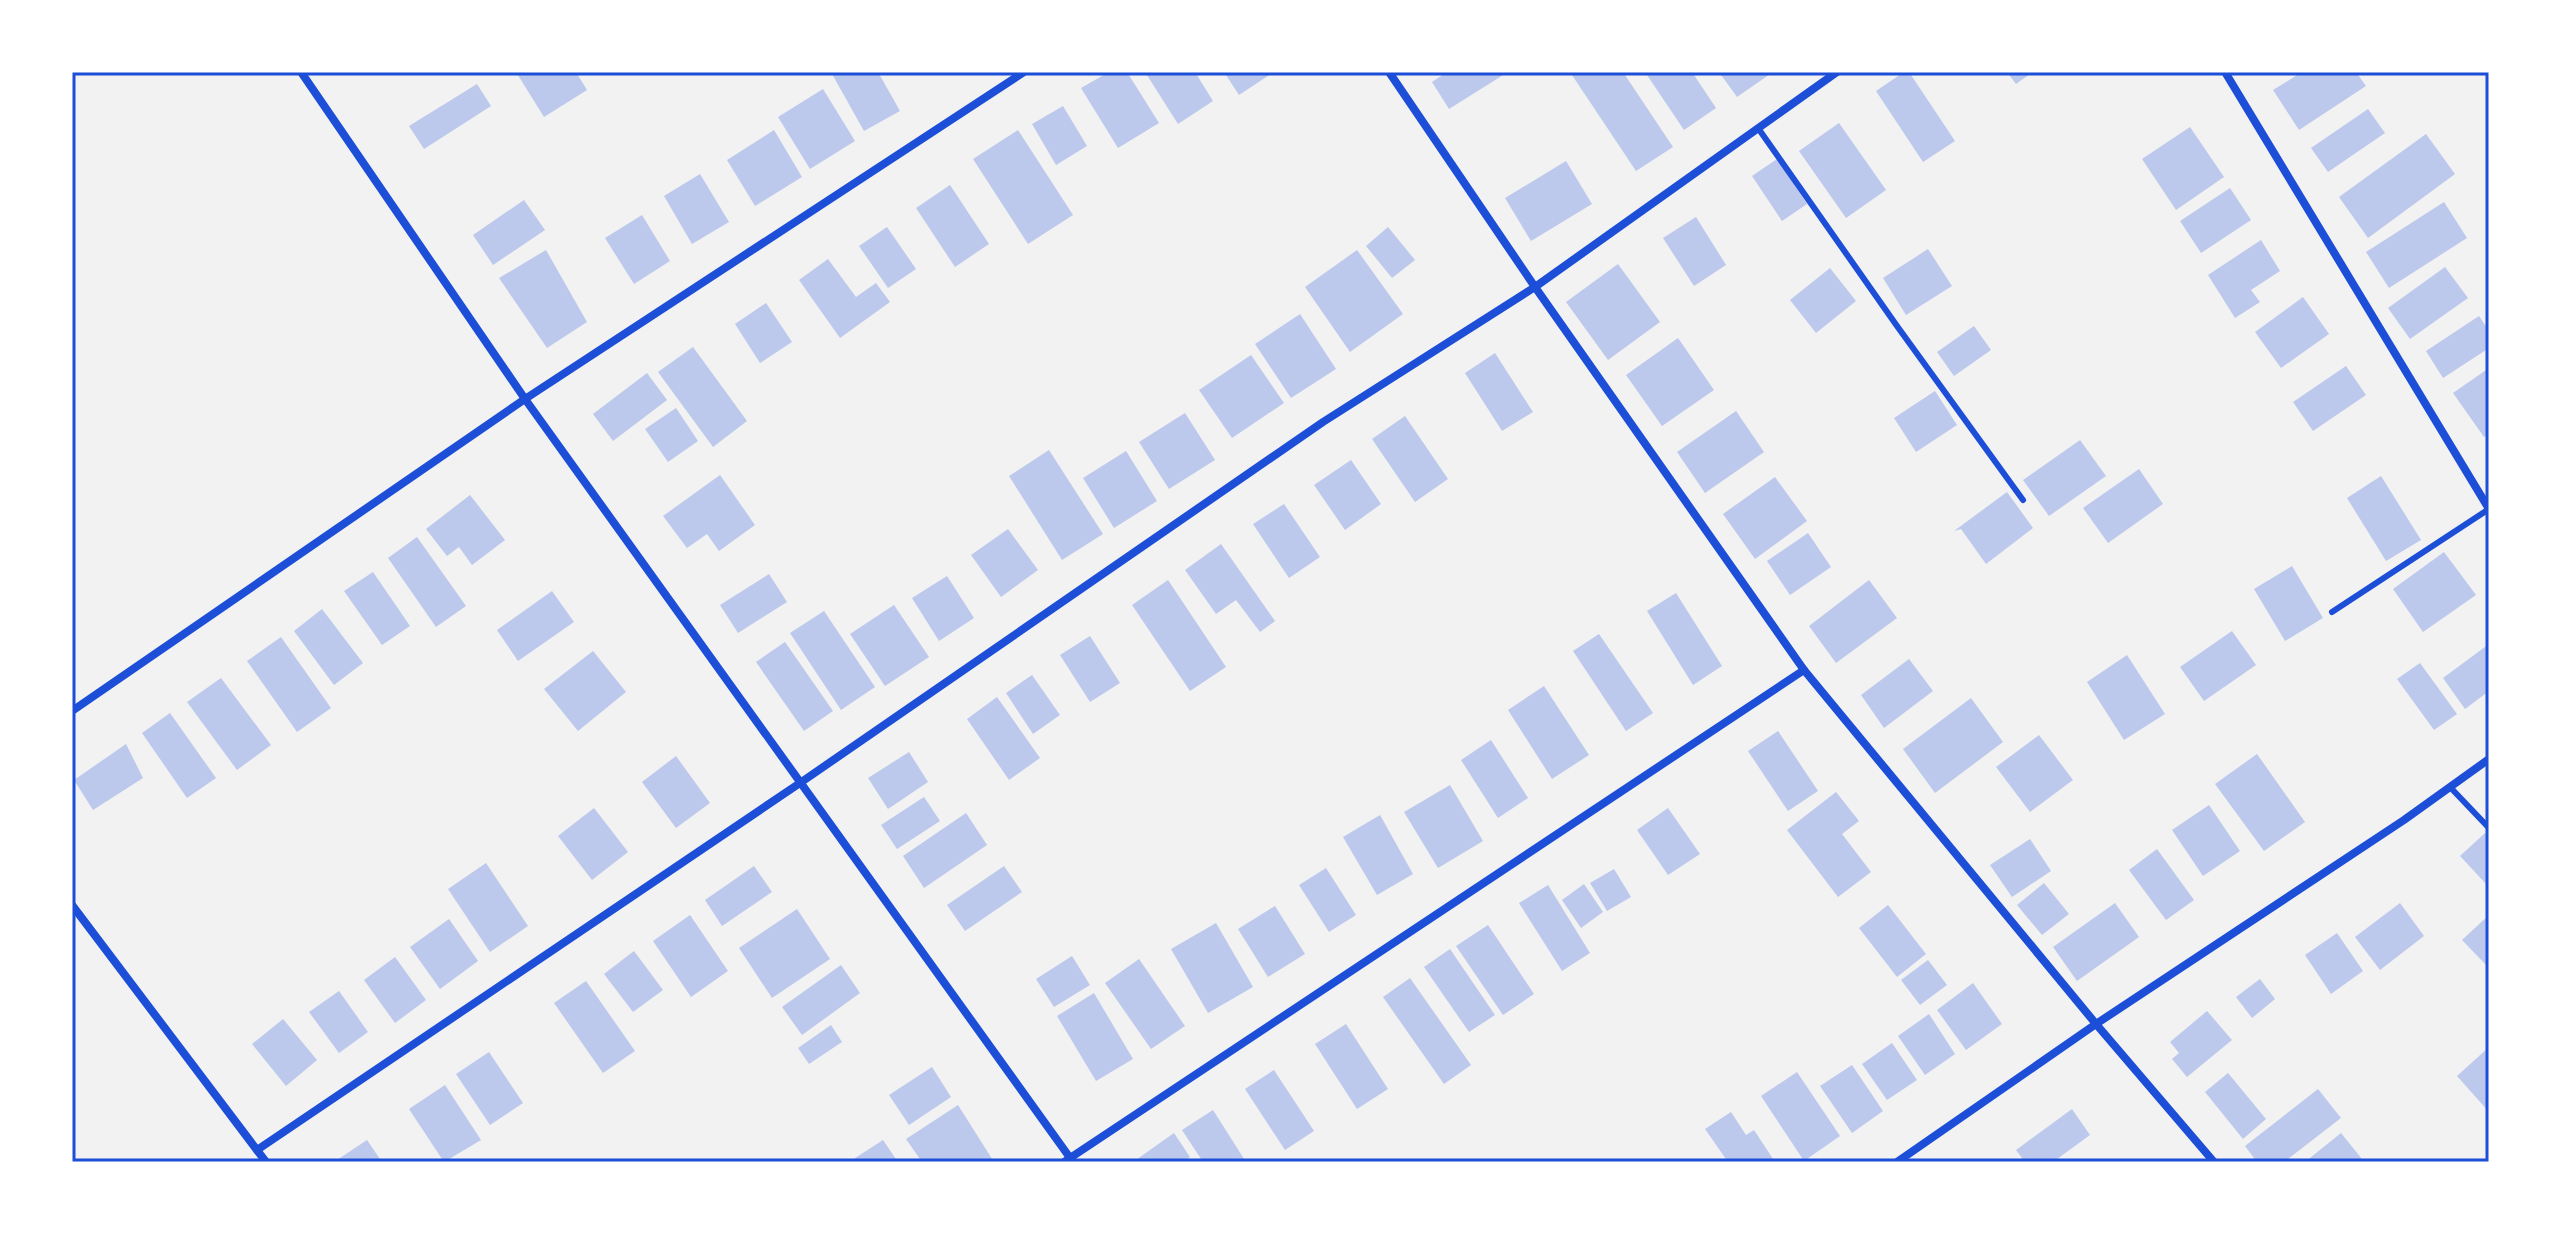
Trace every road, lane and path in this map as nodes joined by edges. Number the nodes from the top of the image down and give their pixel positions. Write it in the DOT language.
graph roads {
  1 [pos="301,72"];
  2 [pos="1024,72"];
  3 [pos="1389,72"];
  4 [pos="1837,72"];
  5 [pos="2225,72"];
  6 [pos="1758,128"];
  7 [pos="1535,287"];
  8 [pos="525,399"];
  9 [pos="2023,500"];
  10 [pos="2489,509"];
  11 [pos="2332,612"];
  12 [pos="1804,670"];
  13 [pos="72,711"];
  14 [pos="2489,759"];
  15 [pos="800,783"];
  16 [pos="2450,787"];
  17 [pos="2489,828"];
  18 [pos="72,905"];
  19 [pos="2096,1024"];
  20 [pos="257,1150"];
  21 [pos="1069,1161"];
  22 [pos="266,1162"];
  23 [pos="1897,1162"];
  24 [pos="2214,1162"];
  1 -- 8 [label="street"];
  2 -- 8 [label="street"];
  3 -- 7 [label="street"];
  4 -- 6 [label="street"];
  5 -- 10 [label="street"];
  6 -- 7 [label="street"];
  6 -- 9 [label="lane"];
  7 -- 12 [label="street"];
  7 -- 15 [label="street"];
  8 -- 13 [label="street"];
  8 -- 15 [label="street"];
  10 -- 11 [label="lane"];
  12 -- 19 [label="street"];
  12 -- 21 [label="street"];
  14 -- 16 [label="street"];
  15 -- 20 [label="street"];
  15 -- 21 [label="street"];
  16 -- 17 [label="lane"];
  16 -- 19 [label="street"];
  18 -- 20 [label="street"];
  19 -- 23 [label="street"];
  19 -- 24 [label="street"];
  20 -- 22 [label="street"];
}
